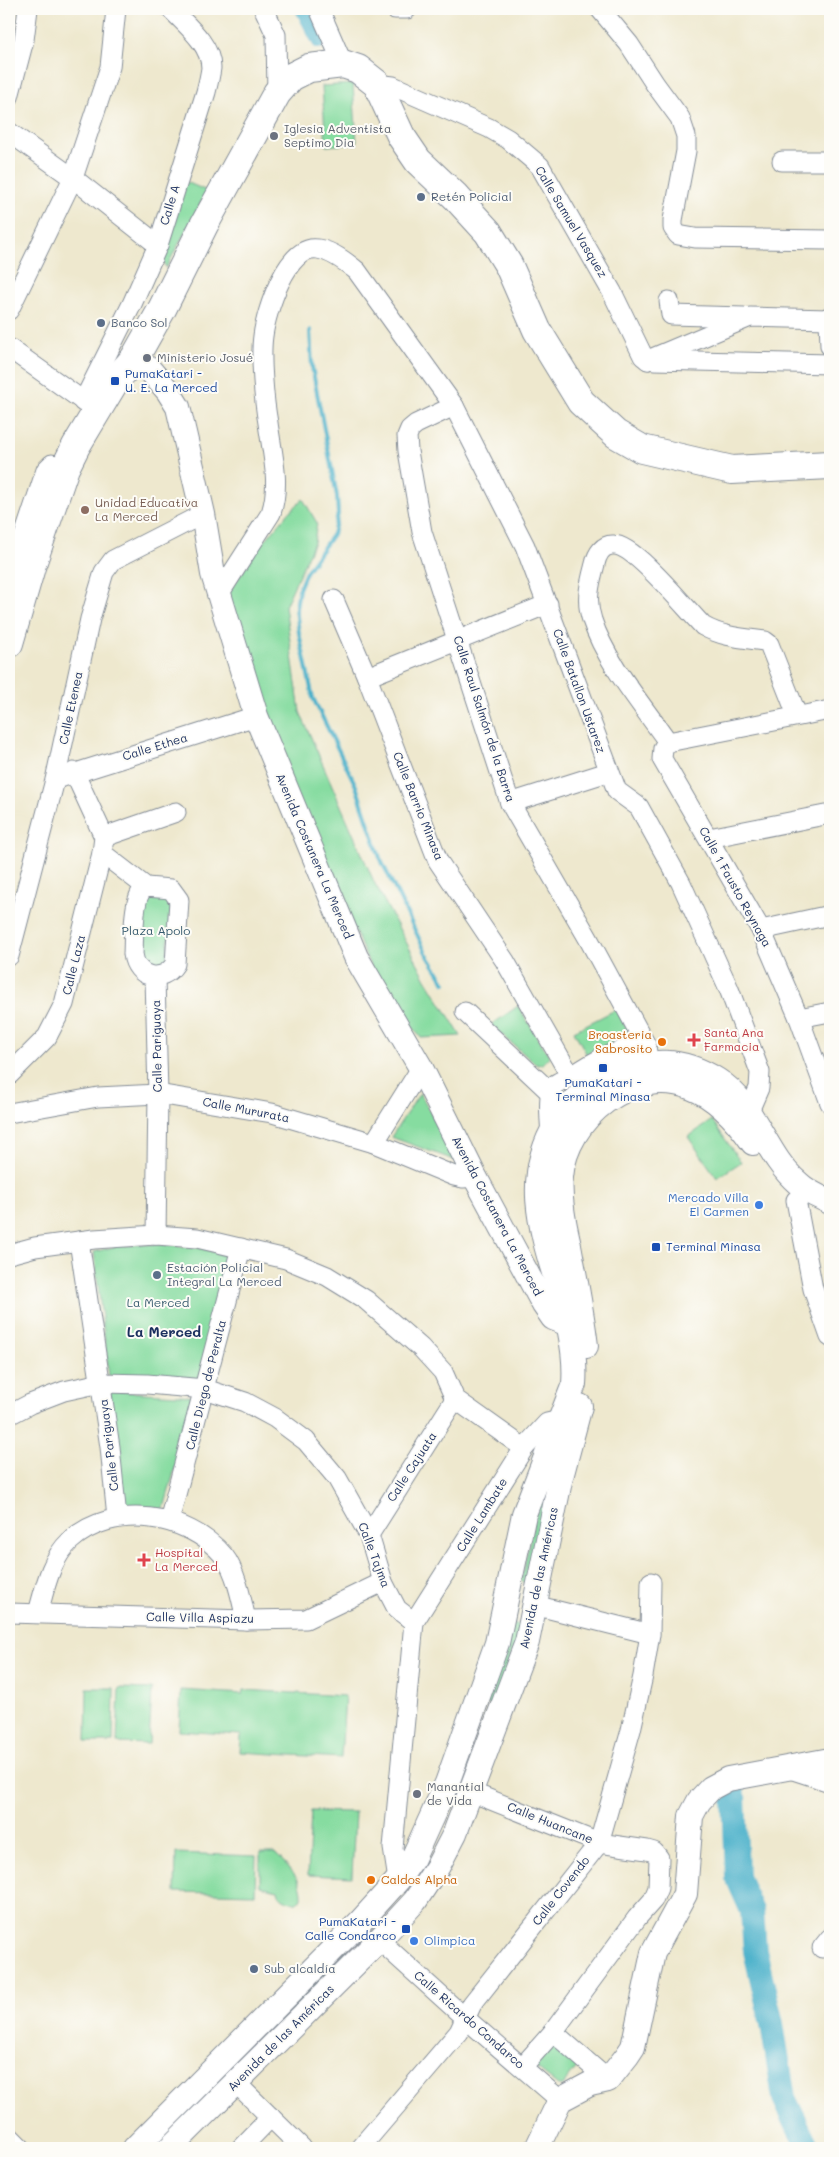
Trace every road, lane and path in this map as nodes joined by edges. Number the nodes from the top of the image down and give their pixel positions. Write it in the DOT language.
graph roads {
  1 [pos="28,9"];
  2 [pos="116,9"];
  3 [pos="171,9"];
  4 [pos="264,9"];
  5 [pos="319,9"];
  6 [pos="395,9"];
  7 [pos="407,9"];
  8 [pos="600,9"];
  9 [pos="340,64"];
  10 [pos="377,84"];
  11 [pos="277,93"];
  12 [pos="9,97"];
  13 [pos="9,132"];
  14 [pos="782,161"];
  15 [pos="830,161"];
  16 [pos="74,178"];
  17 [pos="830,240"];
  18 [pos="158,244"];
  19 [pos="669,301"];
  20 [pos="9,310"];
  21 [pos="750,317"];
  22 [pos="830,318"];
  23 [pos="830,346"];
  24 [pos="9,348"];
  25 [pos="134,359"];
  26 [pos="648,360"];
  27 [pos="830,364"];
  28 [pos="454,406"];
  29 [pos="91,407"];
  30 [pos="830,452"];
  31 [pos="680,456"];
  32 [pos="830,465"];
  33 [pos="65,468"];
  34 [pos="203,514"];
  35 [pos="9,581"];
  36 [pos="219,594"];
  37 [pos="334,600"];
  38 [pos="548,604"];
  39 [pos="458,641"];
  40 [pos="9,643"];
  41 [pos="367,677"];
  42 [pos="830,710"];
  43 [pos="797,715"];
  44 [pos="256,716"];
  45 [pos="665,751"];
  46 [pos="74,772"];
  47 [pos="608,772"];
  48 [pos="55,780"];
  49 [pos="510,803"];
  50 [pos="176,812"];
  51 [pos="830,814"];
  52 [pos="709,838"];
  53 [pos="103,845"];
  54 [pos="146,887"];
  55 [pos="830,915"];
  56 [pos="761,930"];
  57 [pos="9,956"];
  58 [pos="155,977"];
  59 [pos="464,1012"];
  60 [pos="830,1012"];
  61 [pos="799,1018"];
  62 [pos="648,1063"];
  63 [pos="421,1068"];
  64 [pos="9,1075"];
  65 [pos="570,1076"];
  66 [pos="550,1092"];
  67 [pos="158,1094"];
  68 [pos="830,1103"];
  69 [pos="9,1113"];
  70 [pos="743,1116"];
  71 [pos="550,1134"];
  72 [pos="374,1143"];
  73 [pos="475,1177"];
  74 [pos="796,1200"];
  75 [pos="830,1202"];
  76 [pos="830,1215"];
  77 [pos="156,1235"];
  78 [pos="79,1241"];
  79 [pos="241,1248"];
  80 [pos="9,1254"];
  81 [pos="574,1315"];
  82 [pos="830,1337"];
  83 [pos="101,1383"];
  84 [pos="205,1389"];
  85 [pos="456,1399"];
  86 [pos="9,1415"];
  87 [pos="568,1422"];
  88 [pos="524,1448"];
  89 [pos="117,1518"];
  90 [pos="169,1521"];
  91 [pos="369,1535"];
  92 [pos="383,1582"];
  93 [pos="651,1582"];
  94 [pos="507,1599"];
  95 [pos="534,1605"];
  96 [pos="9,1613"];
  97 [pos="38,1613"];
  98 [pos="246,1620"];
  99 [pos="414,1622"];
  100 [pos="650,1634"];
  101 [pos="830,1760"];
  102 [pos="790,1769"];
  103 [pos="830,1782"];
  104 [pos="447,1783"];
  105 [pos="471,1792"];
  106 [pos="599,1842"];
  107 [pos="398,1880"];
  108 [pos="360,1922"];
  109 [pos="379,1940"];
  110 [pos="465,2018"];
  111 [pos="553,2032"];
  112 [pos="218,2065"];
  113 [pos="523,2066"];
  114 [pos="608,2080"];
  115 [pos="236,2083"];
  116 [pos="560,2100"];
  117 [pos="271,2117"];
  118 [pos="9,2136"];
  119 [pos="21,2148"];
  120 [pos="135,2148"];
  121 [pos="170,2148"];
  122 [pos="241,2148"];
  123 [pos="302,2148"];
  124 [pos="360,2148"];
  125 [pos="537,2148"];
  1 -- 12 [label="street"];
  2 -- 16 [label="street"];
  3 -- 18 [label="street, Calle A"];
  4 -- 11 [label="street"];
  5 -- 9 [label="street"];
  6 -- 7 [label="street"];
  8 -- 17 [label="street"];
  9 -- 10 [label="highway"];
  9 -- 11 [label="highway"];
  10 -- 26 [label="street, Calle Samuel Vasquez"];
  10 -- 31 [label="highway"];
  11 -- 25 [label="highway"];
  13 -- 16 [label="street"];
  14 -- 15 [label="street"];
  16 -- 18 [label="street"];
  16 -- 20 [label="street"];
  18 -- 29 [label="street, Calle A"];
  19 -- 21 [label="street"];
  21 -- 22 [label="street"];
  21 -- 26 [label="street"];
  22 -- 23 [label="street"];
  24 -- 29 [label="street"];
  25 -- 29 [label="highway"];
  25 -- 34 [label="main road, Avenida Costanera La Merced"];
  26 -- 27 [label="street"];
  28 -- 36 [label="street, Calle Batallon Ustarez"];
  28 -- 38 [label="street, Calle Batallon Ustarez"];
  28 -- 39 [label="street, Calle Raul Salmón de la Barra"];
  29 -- 33 [label="highway"];
  30 -- 31 [label="highway"];
  31 -- 32 [label="highway"];
  33 -- 35 [label="street"];
  33 -- 40 [label="highway"];
  34 -- 36 [label="main road, Avenida Costanera La Merced"];
  34 -- 48 [label="street, Calle Etenea"];
  36 -- 44 [label="main road, Avenida Costanera La Merced"];
  37 -- 41 [label="street, Calle Barrio Minasa"];
  38 -- 39 [label="street"];
  38 -- 47 [label="street, Calle Batallon Ustarez"];
  39 -- 41 [label="street"];
  39 -- 49 [label="street, Calle Raul Salmón de la Barra"];
  41 -- 65 [label="street, Calle Barrio Minasa"];
  42 -- 43 [label="street"];
  43 -- 45 [label="street"];
  43 -- 45 [label="street, Calle 1 Fausto Reynaga"];
  44 -- 46 [label="street, Calle Ethea"];
  44 -- 63 [label="main road, Avenida Costanera La Merced"];
  45 -- 52 [label="street, Calle 1 Fausto Reynaga"];
  46 -- 48 [label="street, Calle Ethea"];
  46 -- 53 [label="street"];
  47 -- 49 [label="street"];
  47 -- 70 [label="street, Calle Batallon Ustarez"];
  48 -- 57 [label="street, Calle Etenea"];
  49 -- 62 [label="street, Calle Raul Salmón de la Barra"];
  50 -- 53 [label="street"];
  51 -- 52 [label="street"];
  52 -- 56 [label="street, Calle 1 Fausto Reynaga"];
  53 -- 54 [label="street"];
  53 -- 64 [label="street, Calle Laza"];
  54 -- 58 [label="street"];
  54 -- 58 [label="street"];
  55 -- 56 [label="street"];
  56 -- 61 [label="street, Calle 1 Fausto Reynaga"];
  58 -- 67 [label="street, Calle Pariguaya"];
  59 -- 66 [label="street"];
  60 -- 61 [label="street"];
  61 -- 68 [label="street, Calle 1 Fausto Reynaga"];
  62 -- 65 [label="street"];
  62 -- 70 [label="main road"];
  62 -- 71 [label="main road"];
  62 -- 81 [label="main road"];
  63 -- 72 [label="street"];
  63 -- 73 [label="main road, Avenida Costanera La Merced"];
  65 -- 66 [label="street"];
  66 -- 71 [label="street"];
  67 -- 69 [label="street, Calle Mururata"];
  67 -- 72 [label="street, Calle Mururata"];
  67 -- 77 [label="street, Calle Pariguaya"];
  70 -- 74 [label="main road"];
  70 -- 75 [label="main road"];
  71 -- 81 [label="main road"];
  72 -- 73 [label="street, Calle Mururata"];
  73 -- 81 [label="main road, Avenida Costanera La Merced"];
  74 -- 76 [label="main road"];
  74 -- 82 [label="street"];
  77 -- 78 [label="street"];
  77 -- 79 [label="street"];
  78 -- 80 [label="street"];
  78 -- 83 [label="street, Calle Pariguaya"];
  79 -- 84 [label="street, Calle Diego de Peralta"];
  79 -- 85 [label="street"];
  81 -- 87 [label="main road, Avenida de las Américas"];
  83 -- 84 [label="street, Calle Tajma"];
  83 -- 86 [label="street, Calle Tajma"];
  83 -- 89 [label="street, Calle Pariguaya"];
  84 -- 90 [label="street, Calle Diego de Peralta"];
  84 -- 91 [label="street, Calle Tajma"];
  85 -- 88 [label="street"];
  85 -- 91 [label="street, Calle Cajuata"];
  87 -- 88 [label="street, Calle Lambate"];
  87 -- 94 [label="main road, Avenida de las Américas"];
  87 -- 95 [label="main road, Avenida de las Américas"];
  88 -- 99 [label="street, Calle Lambate"];
  89 -- 90 [label="street"];
  89 -- 97 [label="street"];
  90 -- 98 [label="street"];
  91 -- 92 [label="street, Calle Tajma"];
  92 -- 98 [label="street, Calle Villa Aspiazu"];
  92 -- 99 [label="street, Calle Tajma"];
  93 -- 100 [label="street, Calle Covendo"];
  94 -- 95 [label="main road"];
  94 -- 104 [label="main road, Avenida de las Américas"];
  95 -- 100 [label="street"];
  95 -- 105 [label="main road, Avenida de las Américas"];
  96 -- 97 [label="street, Calle Villa Aspiazu"];
  97 -- 98 [label="street, Calle Villa Aspiazu"];
  99 -- 107 [label="street"];
  100 -- 106 [label="street, Calle Covendo"];
  101 -- 102 [label="main road"];
  102 -- 103 [label="street"];
  102 -- 114 [label="main road"];
  104 -- 105 [label="main road"];
  104 -- 107 [label="main road, Avenida de las Américas"];
  105 -- 106 [label="street, Calle Huancane"];
  105 -- 109 [label="main road, Avenida de las Américas"];
  106 -- 110 [label="street, Calle Covendo"];
  106 -- 111 [label="street, Calle Huancane"];
  107 -- 108 [label="main road, Avenida de las Américas"];
  108 -- 109 [label="main road"];
  108 -- 112 [label="main road, Avenida de las Américas"];
  109 -- 110 [label="street, Calle Ricardo Condarco"];
  109 -- 115 [label="main road, Avenida de las Américas"];
  110 -- 113 [label="street, Calle Ricardo Condarco"];
  110 -- 124 [label="street, Calle Covendo"];
  111 -- 113 [label="street"];
  111 -- 114 [label="street"];
  112 -- 115 [label="main road"];
  112 -- 120 [label="main road, Avenida de las Américas"];
  113 -- 116 [label="street, Calle Ricardo Condarco"];
  114 -- 116 [label="main road"];
  115 -- 117 [label="street"];
  115 -- 121 [label="main road, Avenida de las Américas"];
  116 -- 125 [label="main road"];
  117 -- 122 [label="street"];
  117 -- 123 [label="street"];
  118 -- 119 [label="street"];
}
